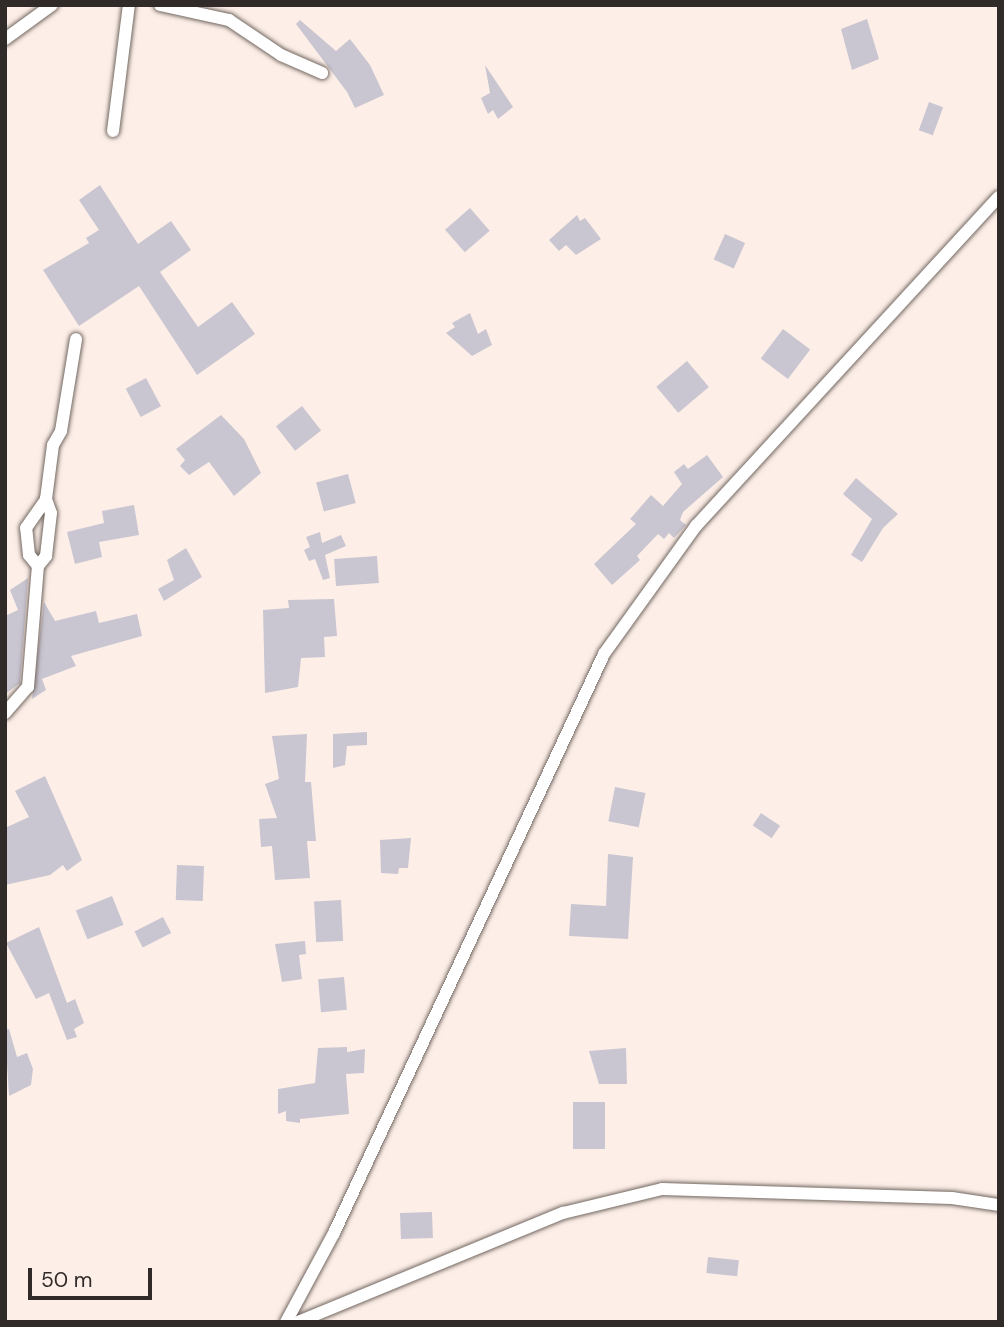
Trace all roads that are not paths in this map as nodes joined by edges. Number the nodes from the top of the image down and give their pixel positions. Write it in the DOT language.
graph roads {
  1 [pos="52,5"];
  2 [pos="129,5"];
  3 [pos="160,5"];
  4 [pos="5,39"];
  5 [pos="322,73"];
  6 [pos="113,131"];
  7 [pos="999,197"];
  8 [pos="76,339"];
  9 [pos="46,499"];
  10 [pos="38,566"];
  11 [pos="5,713"];
  12 [pos="999,1205"];
  13 [pos="286,1322"];
  14 [pos="298,1322"];
  1 -- 4 [label="street"];
  2 -- 6 [label="street"];
  3 -- 5 [label="street"];
  7 -- 13 [label="street"];
  8 -- 9 [label="street"];
  9 -- 10 [label="street"];
  9 -- 10 [label="street"];
  10 -- 11 [label="street"];
  12 -- 14 [label="street"];
}
